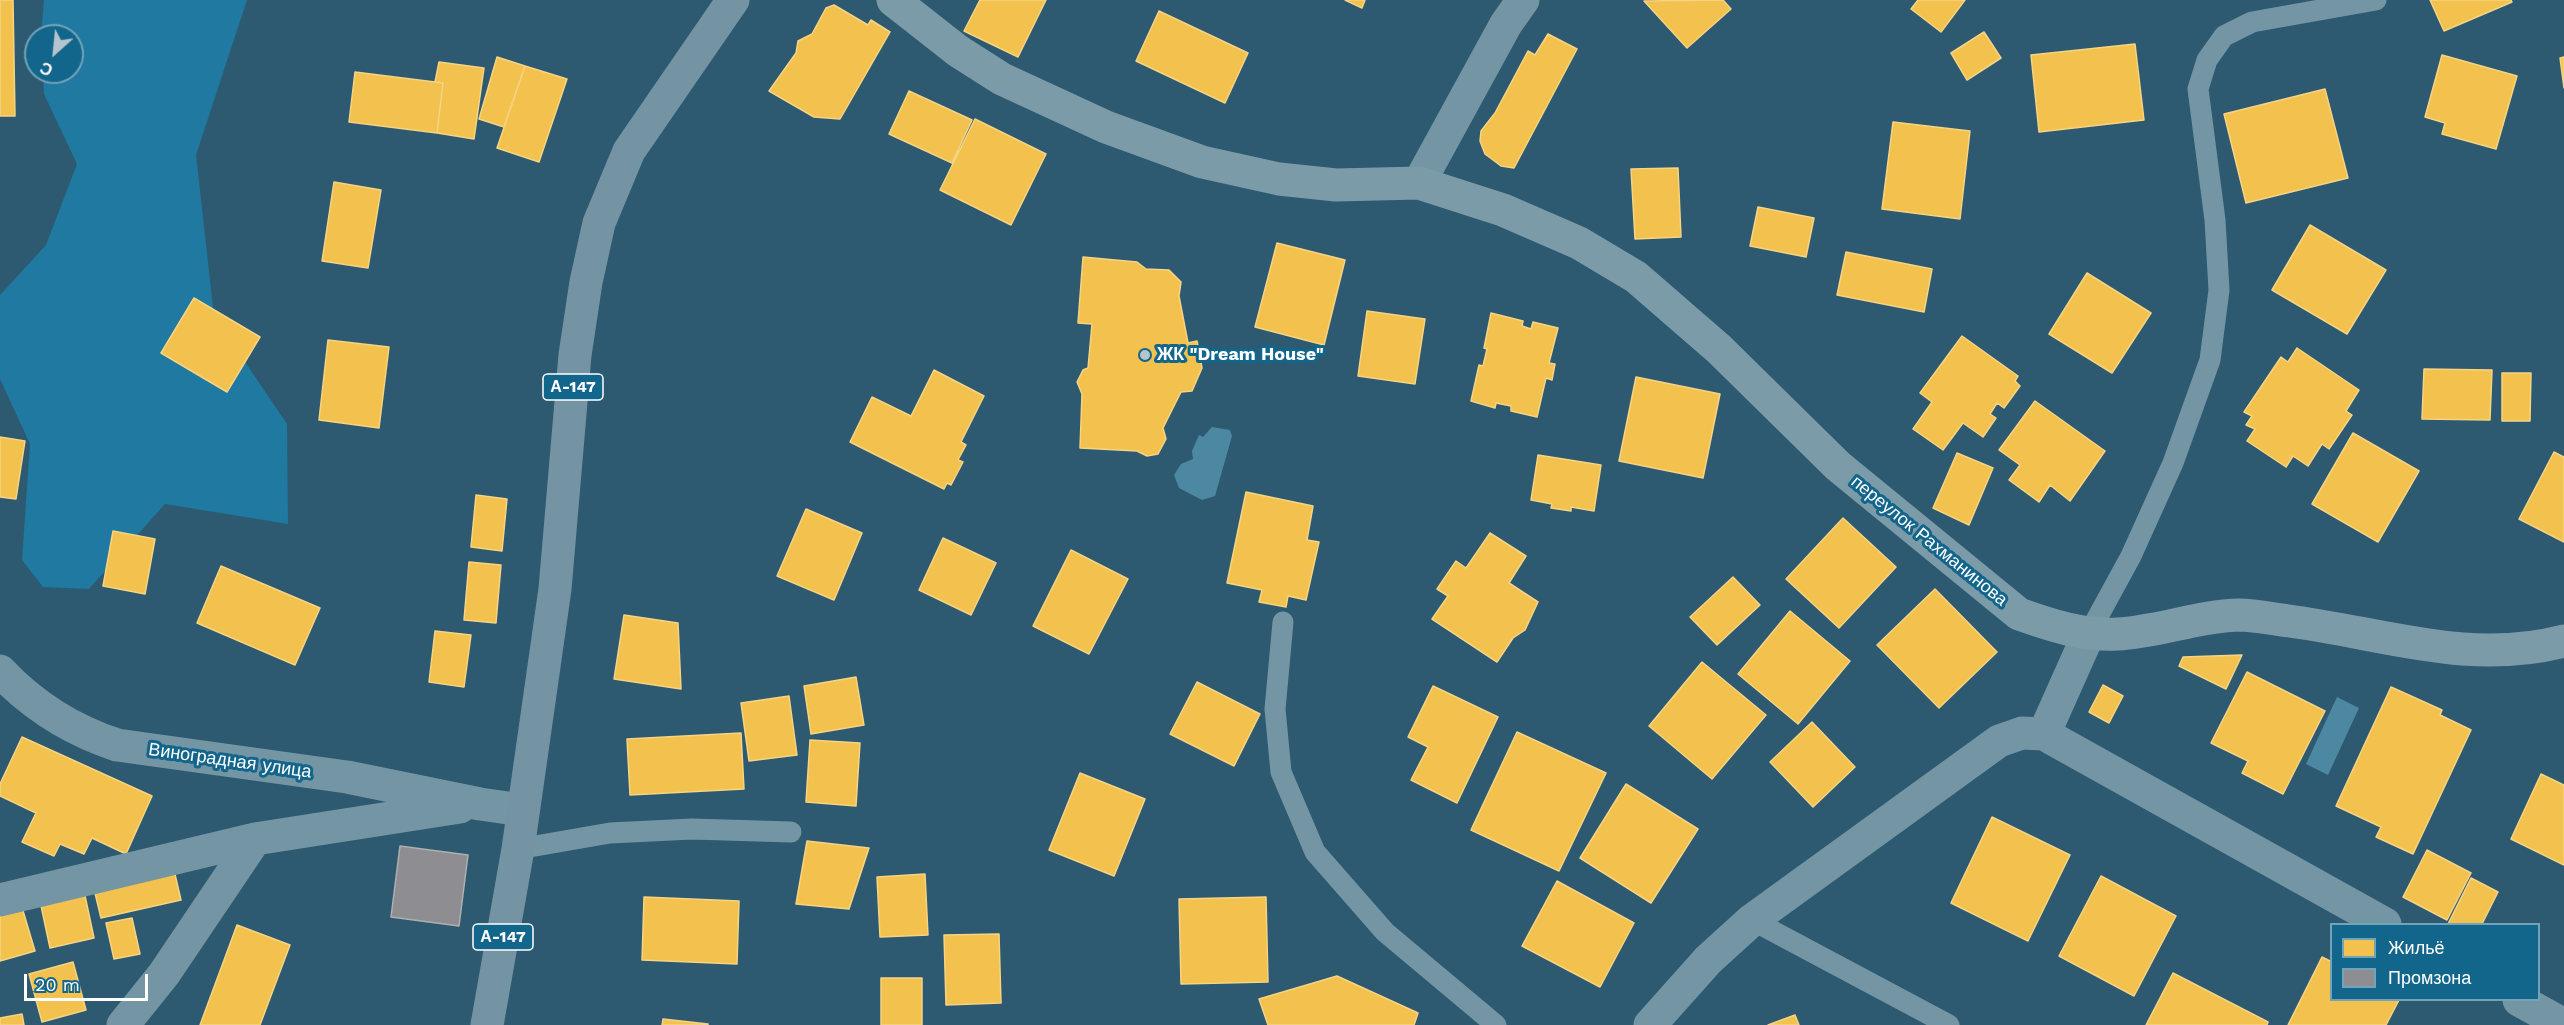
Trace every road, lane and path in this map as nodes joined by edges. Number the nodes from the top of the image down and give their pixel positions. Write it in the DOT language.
graph roads {
  1 [pos="732,0"];
  2 [pos="893,0"];
  3 [pos="1523,0"];
  4 [pos="2376,0"];
  5 [pos="1419,183"];
  6 [pos="1283,622"];
  7 [pos="2090,633"];
  8 [pos="2564,642"];
  9 [pos="0,671"];
  10 [pos="2044,734"];
  11 [pos="480,804"];
  12 [pos="522,810"];
  13 [pos="791,832"];
  14 [pos="255,838"];
  15 [pos="518,849"];
  16 [pos="0,900"];
  17 [pos="1752,920"];
  18 [pos="2383,923"];
  19 [pos="2522,1001"];
  20 [pos="123,1025"];
  21 [pos="487,1025"];
  22 [pos="1496,1025"];
  23 [pos="1650,1025"];
  24 [pos="1949,1025"];
  25 [pos="2564,1025"];
  1 -- 12 [label="main road, А-147"];
  2 -- 5 [label="street, переулок Рахманинова"];
  3 -- 5 [label="street"];
  4 -- 7 [label="lane"];
  5 -- 7 [label="street, переулок Рахманинова"];
  6 -- 22 [label="lane"];
  7 -- 8 [label="street, переулок Рахманинова"];
  7 -- 10 [label="street"];
  9 -- 11 [label="street, Виноградная улица"];
  10 -- 17 [label="street"];
  10 -- 18 [label="street"];
  11 -- 12 [label="street, Виноградная улица"];
  11 -- 14 [label="street, Виноградная улица"];
  12 -- 15 [label="main road, А-147"];
  13 -- 15 [label="lane"];
  14 -- 16 [label="street, Виноградная улица"];
  14 -- 20 [label="street"];
  15 -- 21 [label="main road, А-147"];
  17 -- 23 [label="street"];
  17 -- 24 [label="lane"];
  19 -- 25 [label="street"];
}
